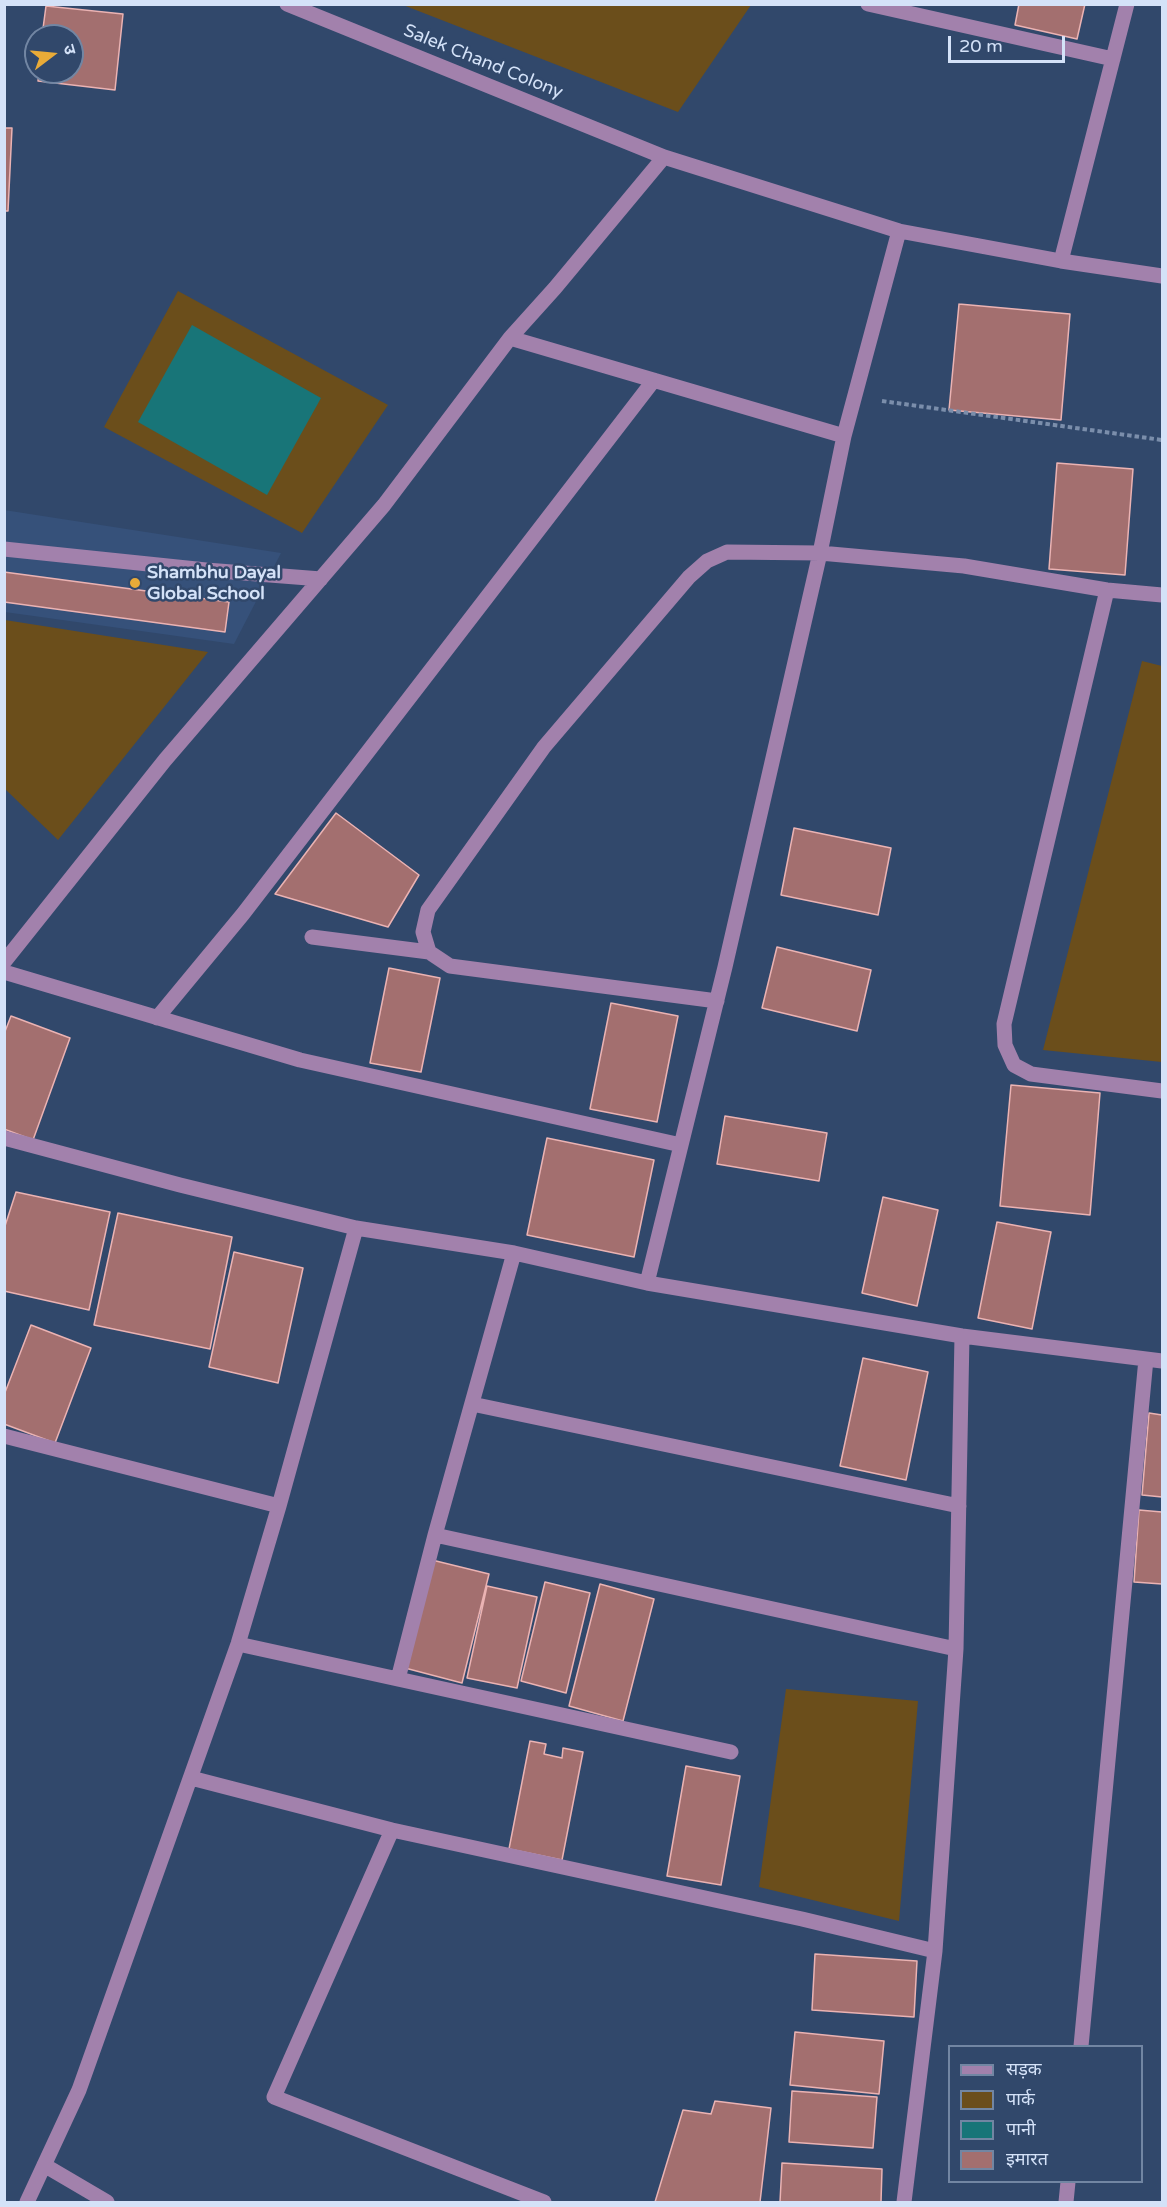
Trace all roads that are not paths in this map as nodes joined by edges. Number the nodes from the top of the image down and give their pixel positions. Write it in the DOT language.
graph roads {
  1 [pos="287,4"];
  2 [pos="868,4"];
  3 [pos="1127,4"];
  4 [pos="1113,59"];
  5 [pos="664,157"];
  6 [pos="899,231"];
  7 [pos="1061,261"];
  8 [pos="1162,276"];
  9 [pos="510,338"];
  10 [pos="654,380"];
  11 [pos="844,436"];
  12 [pos="4,549"];
  13 [pos="820,553"];
  14 [pos="321,579"];
  15 [pos="1107,590"];
  16 [pos="1162,596"];
  17 [pos="312,937"];
  18 [pos="429,952"];
  19 [pos="4,962"];
  20 [pos="4,972"];
  21 [pos="717,1001"];
  22 [pos="157,1018"];
  23 [pos="1162,1091"];
  24 [pos="4,1138"];
  25 [pos="681,1145"];
  26 [pos="356,1228"];
  27 [pos="514,1253"];
  28 [pos="647,1282"];
  29 [pos="962,1336"];
  30 [pos="1146,1359"];
  31 [pos="1162,1362"];
  32 [pos="472,1404"];
  33 [pos="4,1436"];
  34 [pos="279,1506"];
  35 [pos="959,1506"];
  36 [pos="435,1535"];
  37 [pos="238,1644"];
  38 [pos="956,1649"];
  39 [pos="398,1679"];
  40 [pos="731,1752"];
  41 [pos="191,1778"];
  42 [pos="392,1830"];
  43 [pos="935,1951"];
  44 [pos="1081,2045"];
  45 [pos="45,2165"];
  46 [pos="1068,2183"];
  47 [pos="27,2202"];
  48 [pos="107,2202"];
  49 [pos="544,2202"];
  50 [pos="904,2202"];
  51 [pos="1066,2202"];
  1 -- 5 [label="street, Salek Chand Colony"];
  2 -- 4 [label="street"];
  3 -- 4 [label="street"];
  4 -- 7 [label="street"];
  5 -- 6 [label="street, Salek Chand Colony"];
  5 -- 9 [label="street"];
  6 -- 7 [label="street, Salek Chand Colony"];
  6 -- 11 [label="street"];
  7 -- 8 [label="street, Salek Chand Colony"];
  9 -- 10 [label="street"];
  9 -- 14 [label="street"];
  10 -- 11 [label="street"];
  10 -- 22 [label="street"];
  11 -- 13 [label="street"];
  12 -- 14 [label="street"];
  13 -- 15 [label="street"];
  13 -- 18 [label="street"];
  13 -- 21 [label="street"];
  14 -- 19 [label="street"];
  15 -- 16 [label="street"];
  15 -- 23 [label="street"];
  17 -- 18 [label="street"];
  18 -- 21 [label="street"];
  20 -- 22 [label="street"];
  21 -- 25 [label="street"];
  22 -- 25 [label="street"];
  24 -- 26 [label="street"];
  25 -- 28 [label="street"];
  26 -- 27 [label="street"];
  26 -- 34 [label="street"];
  27 -- 28 [label="street"];
  27 -- 32 [label="street"];
  28 -- 29 [label="street"];
  29 -- 30 [label="street"];
  29 -- 35 [label="street"];
  30 -- 31 [label="street"];
  30 -- 44 [label="street"];
  32 -- 35 [label="street"];
  32 -- 36 [label="street"];
  33 -- 34 [label="street"];
  34 -- 37 [label="street"];
  35 -- 38 [label="street"];
  36 -- 38 [label="street"];
  36 -- 39 [label="street"];
  37 -- 39 [label="street"];
  37 -- 41 [label="street"];
  38 -- 43 [label="street"];
  39 -- 40 [label="street"];
  41 -- 42 [label="street"];
  41 -- 45 [label="street"];
  42 -- 43 [label="street"];
  42 -- 49 [label="street"];
  43 -- 50 [label="street"];
  45 -- 47 [label="street"];
  45 -- 48 [label="street"];
  46 -- 51 [label="street"];
}
